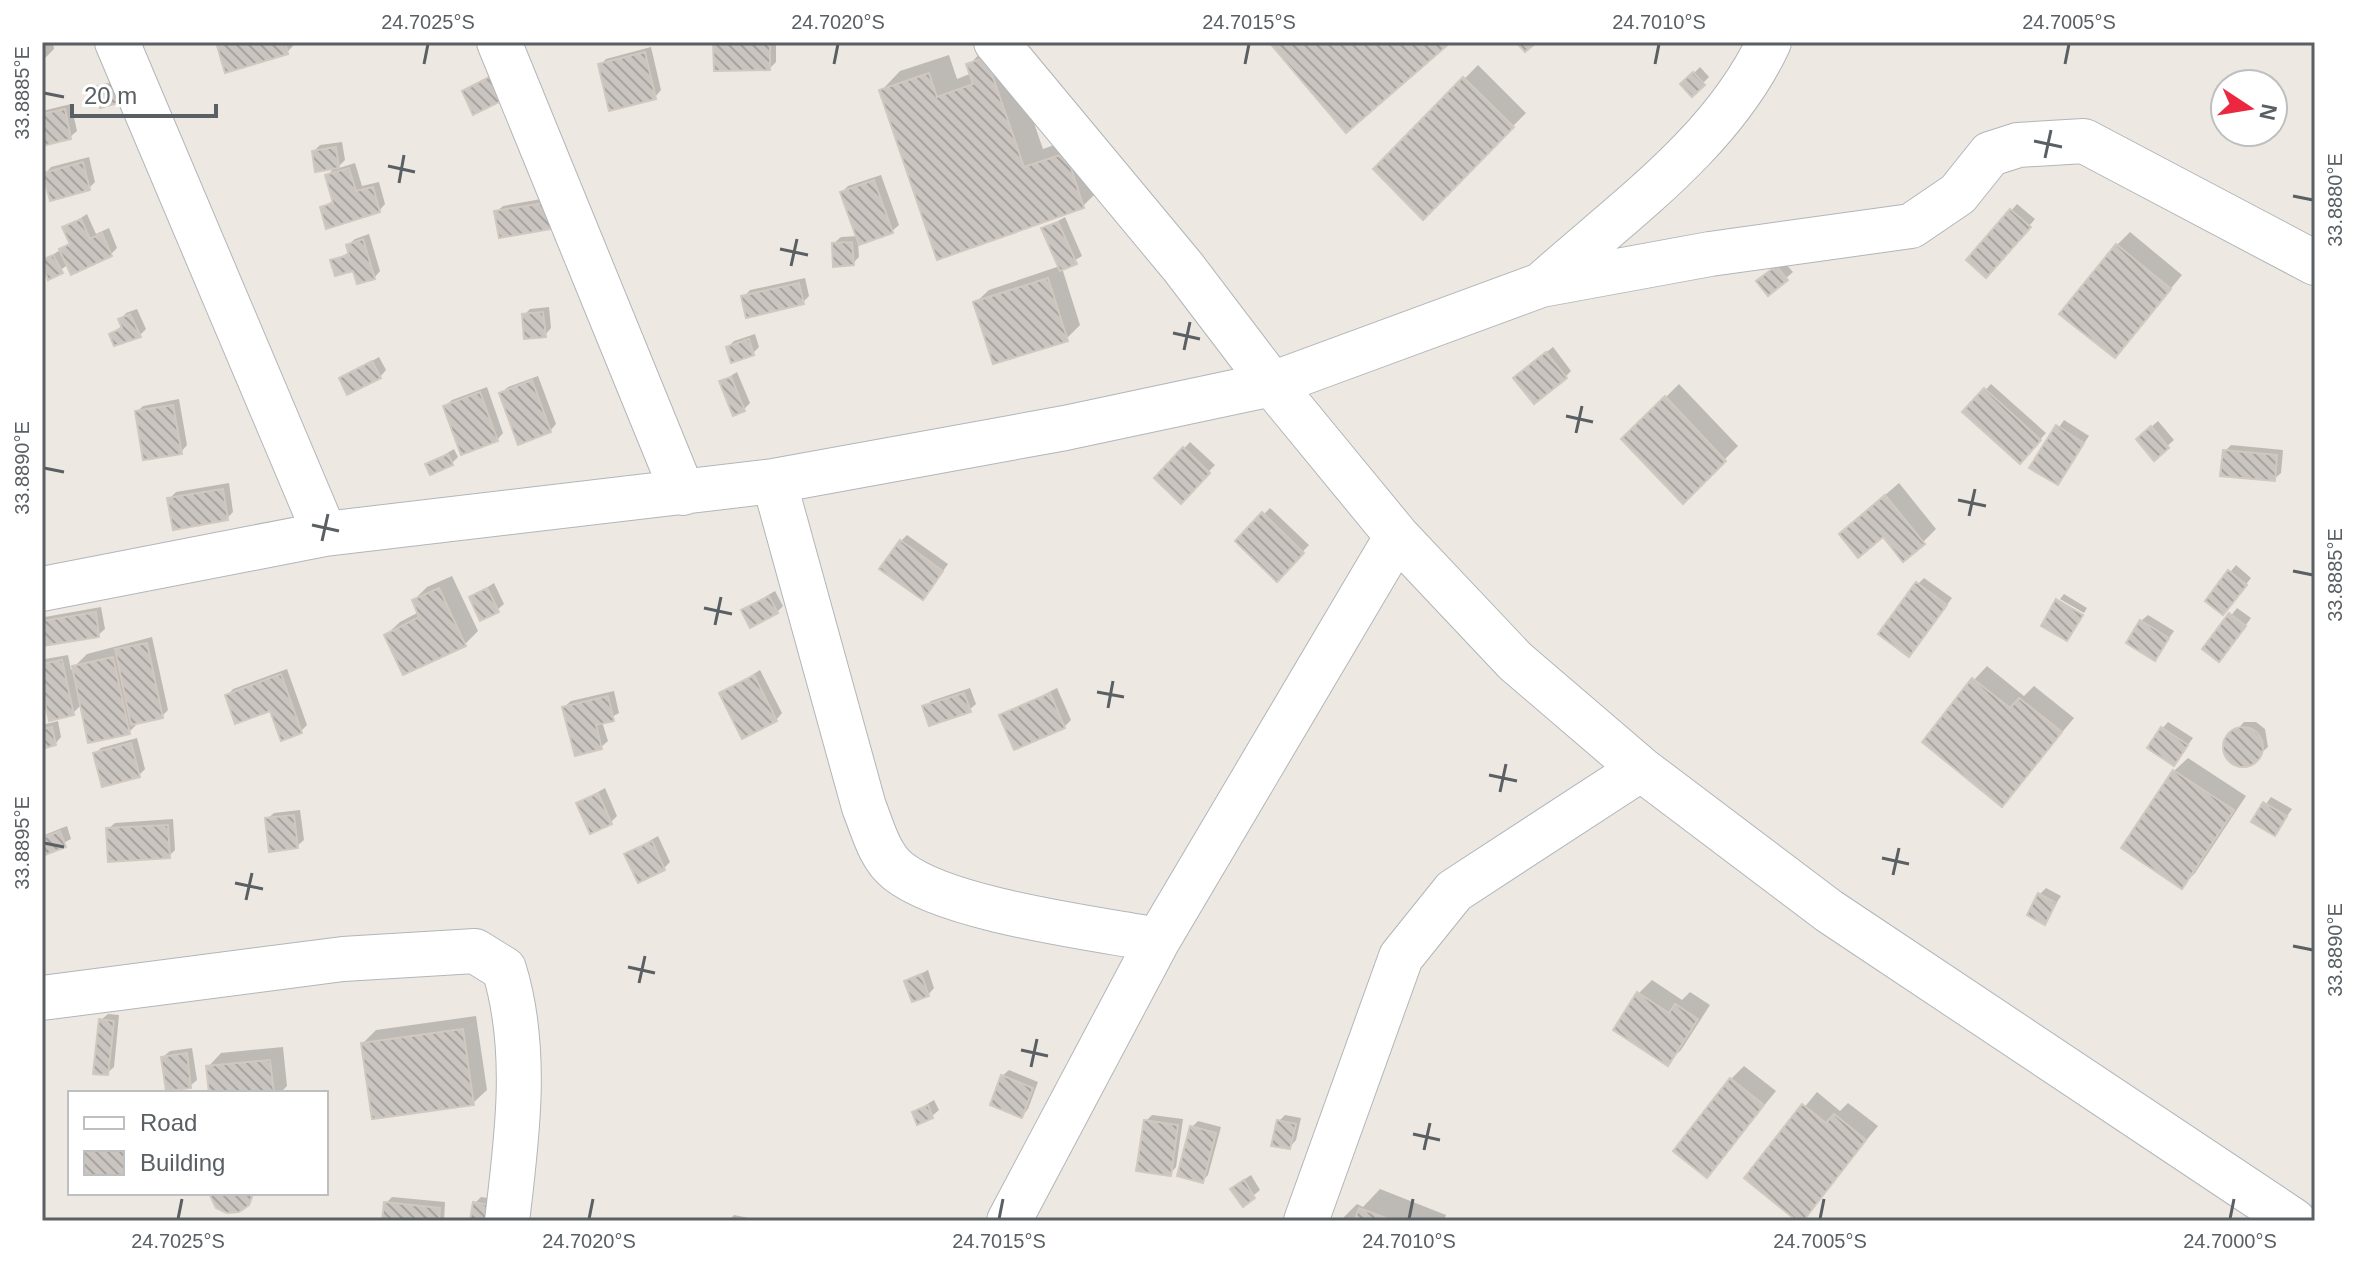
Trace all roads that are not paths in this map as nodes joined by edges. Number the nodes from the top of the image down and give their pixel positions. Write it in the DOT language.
graph roads {
  1 [pos="117,42"];
  2 [pos="499,42"];
  3 [pos="996,42"];
  4 [pos="1769,42"];
  5 [pos="2315,263"];
  6 [pos="1541,285"];
  7 [pos="1272,384"];
  8 [pos="774,481"];
  9 [pos="683,493"];
  10 [pos="325,534"];
  11 [pos="1397,536"];
  12 [pos="42,589"];
  13 [pos="1641,769"];
  14 [pos="1158,940"];
  15 [pos="42,998"];
  16 [pos="507,1221"];
  17 [pos="1009,1221"];
  18 [pos="1306,1221"];
  19 [pos="2294,1221"];
  1 -- 10 [label="street"];
  2 -- 9 [label="street"];
  3 -- 7 [label="street"];
  4 -- 6 [label="street"];
  5 -- 6 [label="street"];
  6 -- 7 [label="street"];
  7 -- 8 [label="street"];
  7 -- 11 [label="street"];
  8 -- 9 [label="street"];
  8 -- 14 [label="street"];
  9 -- 10 [label="street"];
  10 -- 12 [label="street"];
  11 -- 13 [label="street"];
  11 -- 14 [label="street"];
  13 -- 18 [label="street"];
  13 -- 19 [label="street"];
  14 -- 17 [label="street"];
  15 -- 16 [label="street"];
}
